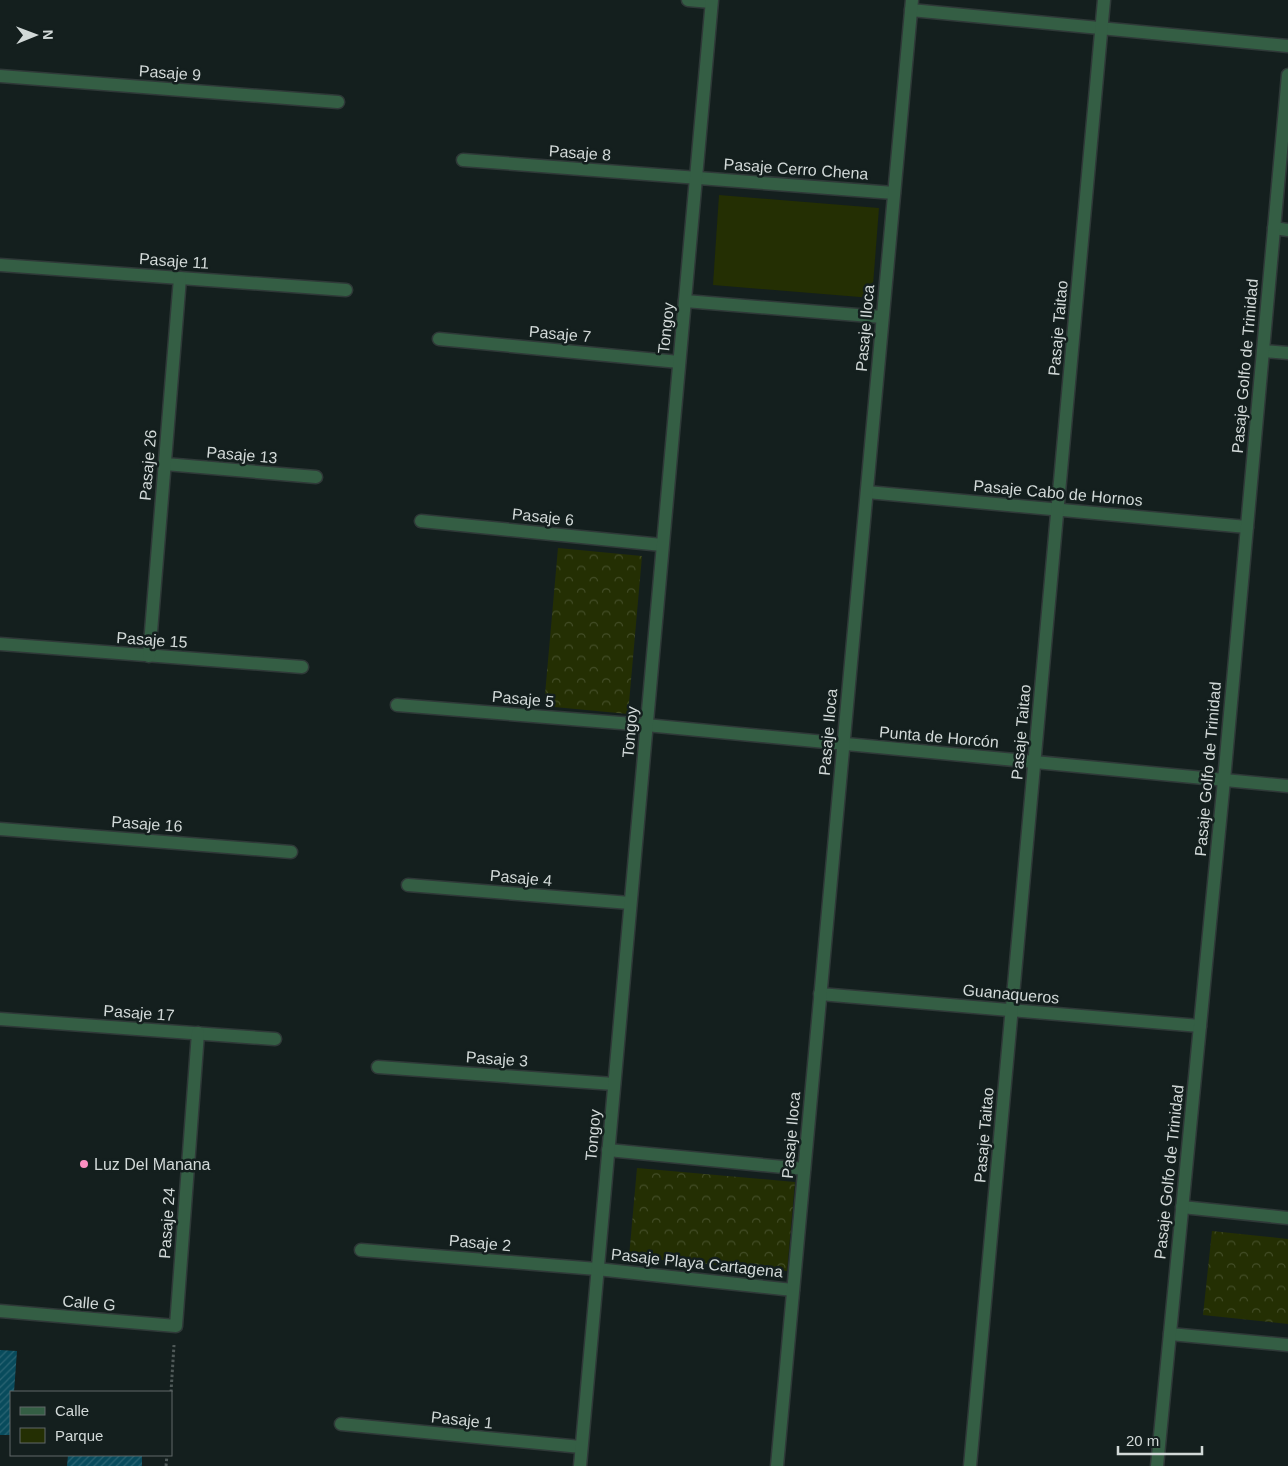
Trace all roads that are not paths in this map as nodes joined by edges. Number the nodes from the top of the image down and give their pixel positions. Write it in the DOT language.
graph roads {
  1 [pos="688,0"];
  2 [pos="1104,0"];
  3 [pos="712,1"];
  4 [pos="911,5"];
  5 [pos="1101,28"];
  6 [pos="1288,46"];
  7 [pos="1288,75"];
  8 [pos="0,76"];
  9 [pos="338,102"];
  10 [pos="463,160"];
  11 [pos="696,178"];
  12 [pos="894,193"];
  13 [pos="1274,228"];
  14 [pos="1288,230"];
  15 [pos="0,265"];
  16 [pos="180,278"];
  17 [pos="346,290"];
  18 [pos="685,301"];
  19 [pos="882,317"];
  20 [pos="439,339"];
  21 [pos="1263,350"];
  22 [pos="1288,353"];
  23 [pos="679,362"];
  24 [pos="165,464"];
  25 [pos="316,478"];
  26 [pos="867,492"];
  27 [pos="1058,510"];
  28 [pos="421,521"];
  29 [pos="1247,527"];
  30 [pos="662,545"];
  31 [pos="0,644"];
  32 [pos="149,656"];
  33 [pos="302,667"];
  34 [pos="397,705"];
  35 [pos="646,725"];
  36 [pos="844,744"];
  37 [pos="1034,762"];
  38 [pos="1224,780"];
  39 [pos="1288,786"];
  40 [pos="0,829"];
  41 [pos="291,852"];
  42 [pos="408,885"];
  43 [pos="630,903"];
  44 [pos="820,994"];
  45 [pos="1012,1010"];
  46 [pos="0,1019"];
  47 [pos="1200,1026"];
  48 [pos="198,1033"];
  49 [pos="275,1039"];
  50 [pos="378,1067"];
  51 [pos="614,1084"];
  52 [pos="608,1150"];
  53 [pos="804,1169"];
  54 [pos="1182,1207"];
  55 [pos="1288,1218"];
  56 [pos="361,1250"];
  57 [pos="597,1269"];
  58 [pos="793,1290"];
  59 [pos="0,1311"];
  60 [pos="176,1326"];
  61 [pos="1170,1334"];
  62 [pos="1288,1345"];
  63 [pos="341,1424"];
  64 [pos="581,1448"];
  65 [pos="580,1466"];
  66 [pos="777,1466"];
  67 [pos="970,1466"];
  68 [pos="1157,1466"];
  1 -- 3 [label="street"];
  2 -- 5 [label="street, Pasaje Taitao"];
  3 -- 11 [label="street, Tongoy"];
  4 -- 5 [label="street"];
  4 -- 12 [label="street, Pasaje Iloca"];
  5 -- 6 [label="street"];
  5 -- 27 [label="street, Pasaje Taitao"];
  7 -- 13 [label="street, Pasaje Golfo de Trinidad"];
  8 -- 9 [label="street, Pasaje 9"];
  10 -- 11 [label="street, Pasaje 8"];
  11 -- 12 [label="street, Pasaje Cerro Chena"];
  11 -- 18 [label="street, Tongoy"];
  12 -- 19 [label="street, Pasaje Iloca"];
  13 -- 14 [label="street"];
  13 -- 21 [label="street, Pasaje Golfo de Trinidad"];
  15 -- 16 [label="street, Pasaje 11"];
  16 -- 17 [label="street, Pasaje 11"];
  16 -- 24 [label="street, Pasaje 26"];
  18 -- 19 [label="street"];
  18 -- 23 [label="street, Tongoy"];
  19 -- 26 [label="street, Pasaje Iloca"];
  20 -- 23 [label="street, Pasaje 7"];
  21 -- 22 [label="street"];
  21 -- 29 [label="street, Pasaje Golfo de Trinidad"];
  23 -- 30 [label="street, Tongoy"];
  24 -- 25 [label="street, Pasaje 13"];
  24 -- 32 [label="street, Pasaje 26"];
  26 -- 27 [label="street, Pasaje Cabo de Hornos"];
  26 -- 36 [label="street, Pasaje Iloca"];
  27 -- 29 [label="street, Pasaje Cabo de Hornos"];
  27 -- 37 [label="street, Pasaje Taitao"];
  28 -- 30 [label="street, Pasaje 6"];
  29 -- 38 [label="street, Pasaje Golfo de Trinidad"];
  30 -- 35 [label="street, Tongoy"];
  31 -- 32 [label="street, Pasaje 15"];
  32 -- 33 [label="street, Pasaje 15"];
  34 -- 35 [label="street, Pasaje 5"];
  35 -- 36 [label="street, Punta de Horcón"];
  35 -- 43 [label="street, Tongoy"];
  36 -- 37 [label="street, Punta de Horcón"];
  36 -- 44 [label="street, Pasaje Iloca"];
  37 -- 38 [label="street, Punta de Horcón"];
  37 -- 45 [label="street, Pasaje Taitao"];
  38 -- 39 [label="street, Punta de Horcón"];
  38 -- 47 [label="street, Pasaje Golfo de Trinidad"];
  40 -- 41 [label="street, Pasaje 16"];
  42 -- 43 [label="street, Pasaje 4"];
  43 -- 51 [label="street, Tongoy"];
  44 -- 45 [label="street, Guanaqueros"];
  44 -- 53 [label="street, Pasaje Iloca"];
  45 -- 47 [label="street, Guanaqueros"];
  45 -- 67 [label="street, Pasaje Taitao"];
  46 -- 48 [label="street, Pasaje 17"];
  47 -- 54 [label="street, Pasaje Golfo de Trinidad"];
  48 -- 49 [label="street, Pasaje 17"];
  48 -- 60 [label="street, Pasaje 24"];
  50 -- 51 [label="street, Pasaje 3"];
  51 -- 52 [label="street, Tongoy"];
  52 -- 53 [label="street"];
  52 -- 57 [label="street, Tongoy"];
  53 -- 58 [label="street, Pasaje Iloca"];
  54 -- 55 [label="street"];
  54 -- 61 [label="street, Pasaje Golfo de Trinidad"];
  56 -- 57 [label="street, Pasaje 2"];
  57 -- 58 [label="street, Pasaje Playa Cartagena"];
  57 -- 64 [label="street, Tongoy"];
  58 -- 66 [label="street, Pasaje Iloca"];
  59 -- 60 [label="street, Calle G"];
  61 -- 62 [label="street"];
  61 -- 68 [label="street, Pasaje Golfo de Trinidad"];
  63 -- 64 [label="street, Pasaje 1"];
  64 -- 65 [label="street, Tongoy"];
}
